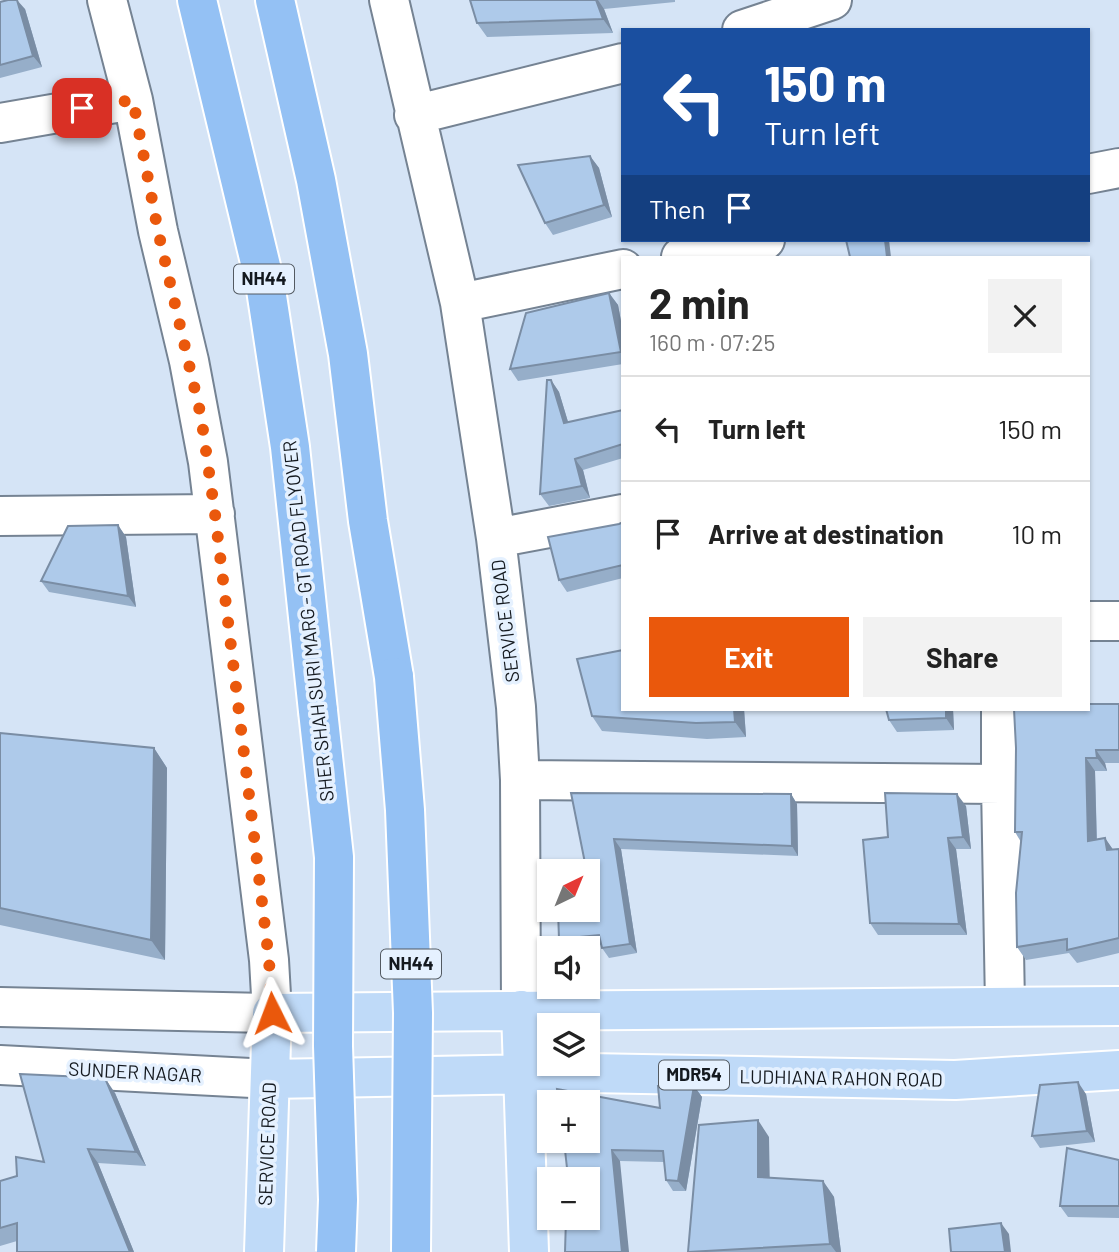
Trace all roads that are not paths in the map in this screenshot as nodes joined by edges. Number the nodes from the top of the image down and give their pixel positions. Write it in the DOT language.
graph roads {
  1 [pos="107,0"];
  2 [pos="197,0"];
  3 [pos="275,0"];
  4 [pos="389,0"];
  5 [pos="832,0"];
  6 [pos="748,28"];
  7 [pos="621,63"];
  8 [pos="133,100"];
  9 [pos="414,115"];
  10 [pos="0,123"];
  11 [pos="1119,168"];
  12 [pos="1090,174"];
  13 [pos="755,242"];
  14 [pos="686,256"];
  15 [pos="621,269"];
  16 [pos="460,303"];
  17 [pos="215,514"];
  18 [pos="621,514"];
  19 [pos="0,516"];
  20 [pos="496,538"];
  21 [pos="1090,621"];
  22 [pos="1119,621"];
  23 [pos="1001,711"];
  24 [pos="520,780"];
  25 [pos="1001,783"];
  26 [pos="1005,1005"];
  27 [pos="1119,1006"];
  28 [pos="0,1007"];
  29 [pos="521,1010"];
  30 [pos="272,1013"];
  31 [pos="0,1065"];
  32 [pos="1119,1070"];
  33 [pos="524,1074"];
  34 [pos="270,1079"];
  35 [pos="264,1252"];
  36 [pos="336,1252"];
  37 [pos="411,1252"];
  38 [pos="529,1252"];
  1 -- 8 [label="street, SERVICE ROAD"];
  2 -- 36 [label="highway, SHER SHAH SURI MARG - GT ROAD FLYOVER / NH44, bridge"];
  3 -- 37 [label="highway, NH44, bridge"];
  4 -- 9 [label="street, SERVICE ROAD"];
  5 -- 6 [label="street"];
  7 -- 9 [label="street"];
  8 -- 10 [label="street"];
  8 -- 17 [label="street, SERVICE ROAD"];
  9 -- 16 [label="street, SERVICE ROAD"];
  11 -- 12 [label="street"];
  13 -- 14 [label="street"];
  15 -- 16 [label="street"];
  16 -- 20 [label="street, SERVICE ROAD"];
  17 -- 19 [label="street"];
  17 -- 30 [label="street, SERVICE ROAD"];
  18 -- 20 [label="street"];
  20 -- 24 [label="street, SERVICE ROAD"];
  21 -- 22 [label="street"];
  23 -- 25 [label="street"];
  24 -- 25 [label="street"];
  24 -- 29 [label="street, SERVICE ROAD"];
  25 -- 26 [label="street"];
  26 -- 27 [label="main road"];
  26 -- 29 [label="main road"];
  28 -- 30 [label="street"];
  29 -- 30 [label="main road"];
  29 -- 33 [label="main road, SERVICE ROAD"];
  30 -- 34 [label="main road, SERVICE ROAD"];
  31 -- 34 [label="street, SUNDER NAGAR"];
  32 -- 33 [label="main road, LUDHIANA RAHON ROAD / MDR54"];
  33 -- 34 [label="main road, LUDHIANA RAHON ROAD / MDR54"];
  33 -- 38 [label="main road, SERVICE ROAD"];
  34 -- 35 [label="main road, SERVICE ROAD"];
}
